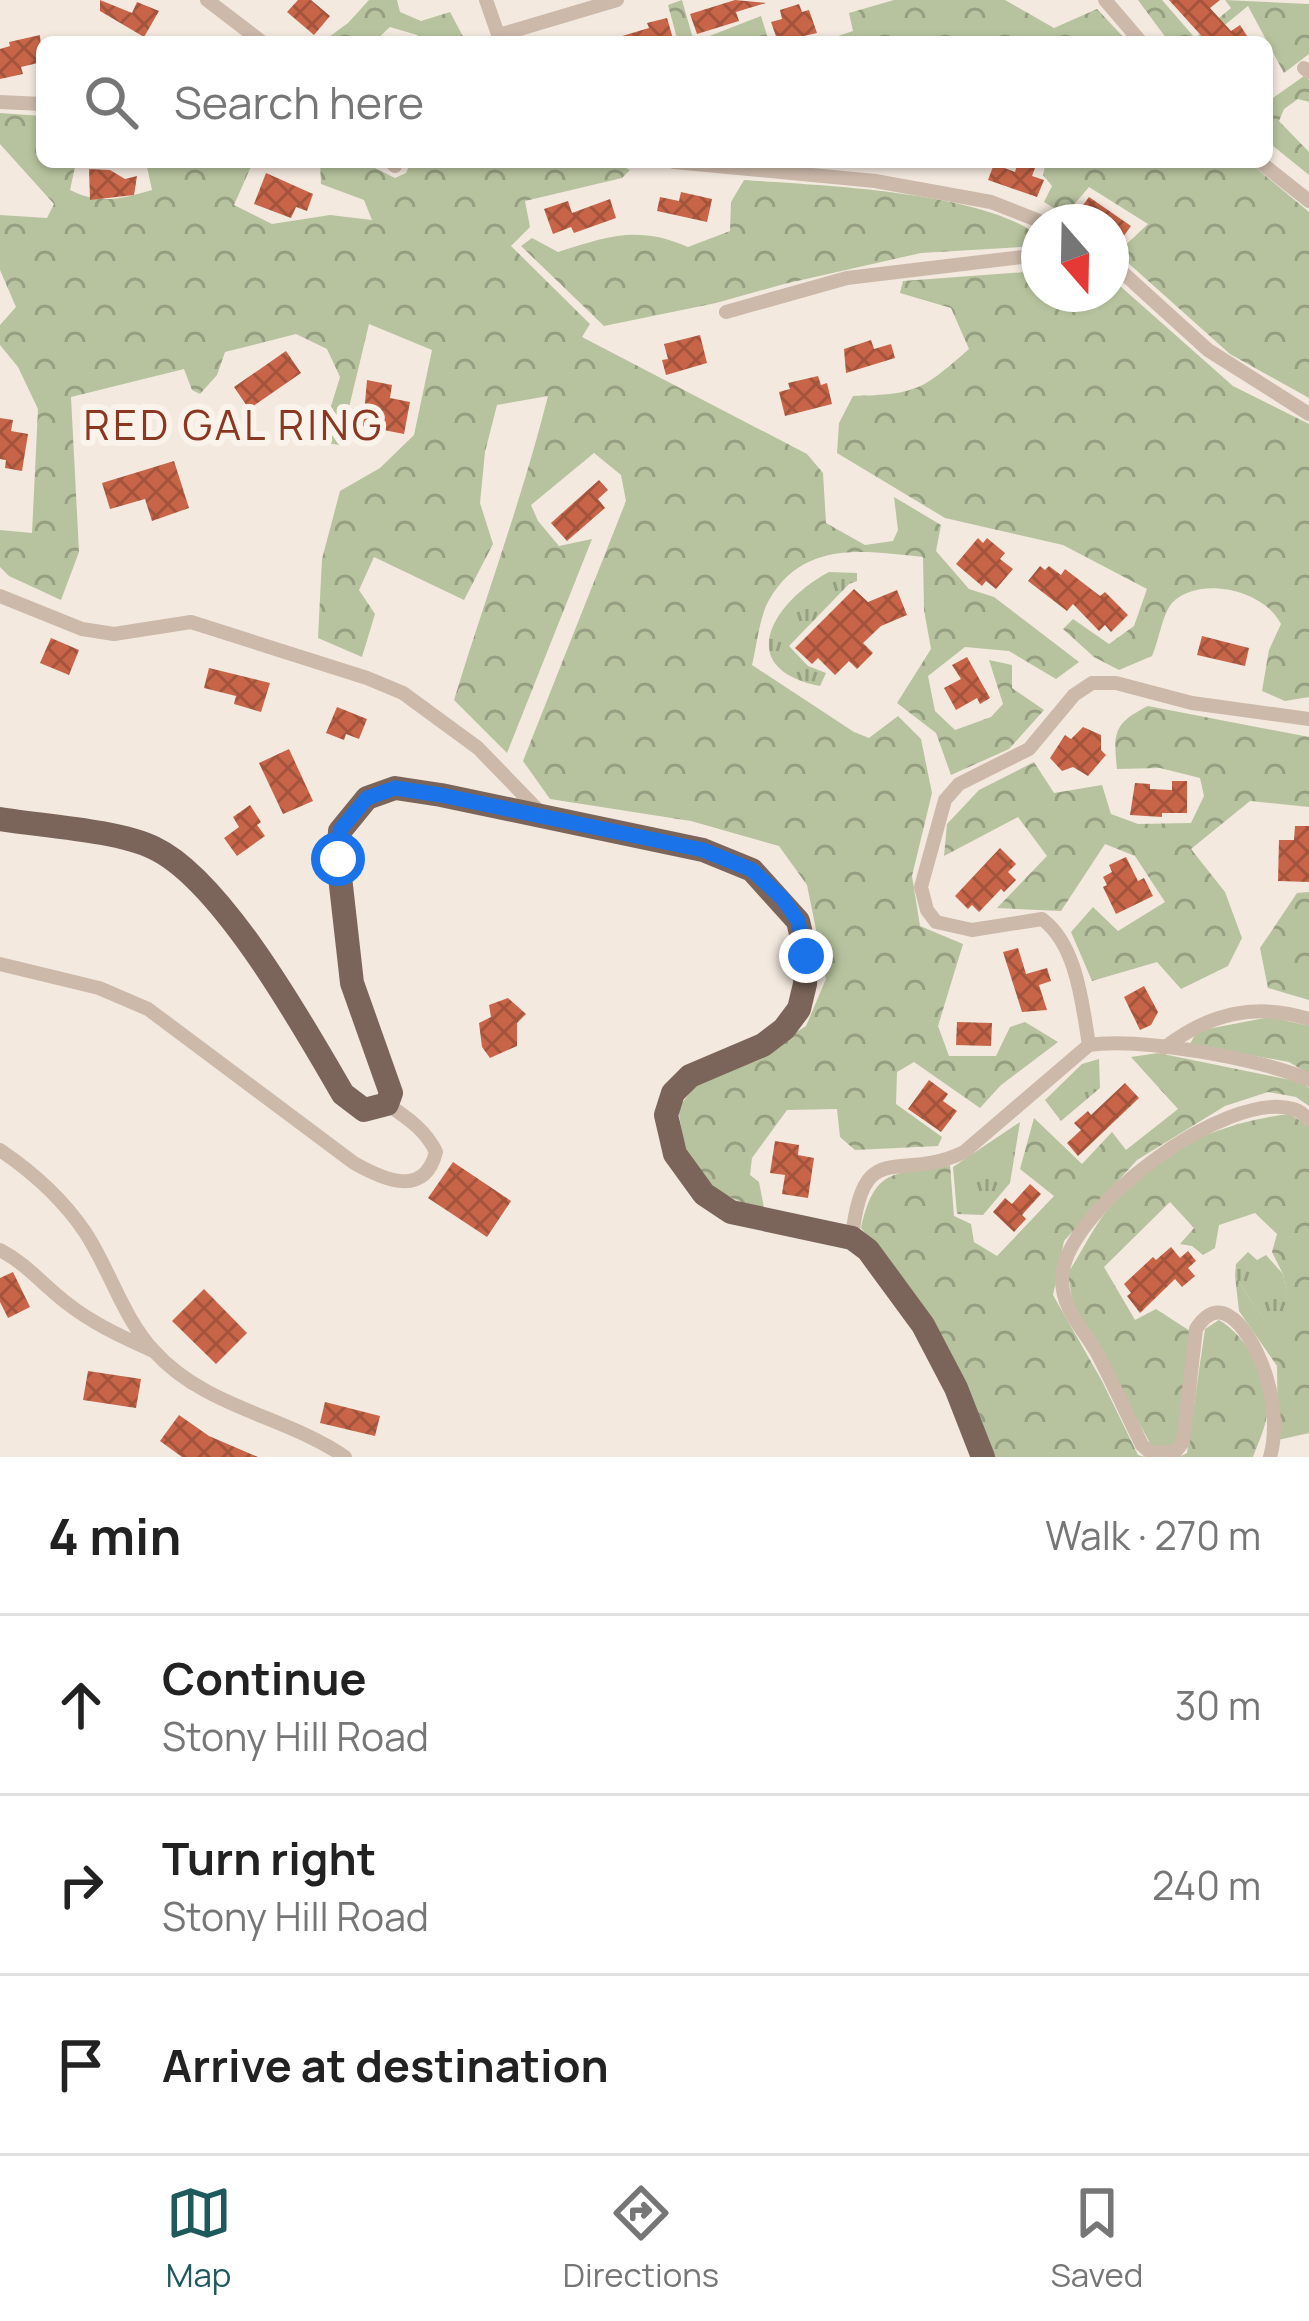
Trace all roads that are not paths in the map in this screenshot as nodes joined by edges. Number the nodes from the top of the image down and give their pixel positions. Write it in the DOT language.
graph roads {
  1 [pos="207,0"];
  2 [pos="486,0"];
  3 [pos="617,0"];
  4 [pos="1105,0"];
  5 [pos="254,36"];
  6 [pos="499,36"];
  7 [pos="509,36"];
  8 [pos="1136,36"];
  9 [pos="0,102"];
  10 [pos="36,104"];
  11 [pos="737,168"];
  12 [pos="1268,168"];
  13 [pos="1309,201"];
  14 [pos="1021,214"];
  15 [pos="1021,257"];
  16 [pos="1129,278"];
  17 [pos="726,312"];
  18 [pos="1309,414"];
  19 [pos="0,596"];
  20 [pos="1309,719"];
  21 [pos="0,819"];
  22 [pos="547,819"];
  23 [pos="0,964"];
  24 [pos="1309,1018"];
  25 [pos="1089,1045"];
  26 [pos="1164,1048"];
  27 [pos="1309,1080"];
  28 [pos="387,1103"];
  29 [pos="1309,1118"];
  30 [pos="0,1150"];
  31 [pos="852,1238"];
  32 [pos="0,1250"];
  33 [pos="153,1351"];
  34 [pos="346,1457"];
  35 [pos="983,1457"];
  36 [pos="1270,1457"];
  1 -- 5 [label="street"];
  2 -- 6 [label="street"];
  3 -- 7 [label="street"];
  4 -- 8 [label="street"];
  9 -- 10 [label="street"];
  11 -- 14 [label="street"];
  12 -- 13 [label="street"];
  15 -- 17 [label="street"];
  16 -- 18 [label="street"];
  19 -- 22 [label="street"];
  20 -- 25 [label="street"];
  21 -- 28 [label="main road"];
  22 -- 28 [label="main road"];
  22 -- 31 [label="main road"];
  23 -- 28 [label="street"];
  24 -- 26 [label="street"];
  25 -- 26 [label="street"];
  25 -- 31 [label="street"];
  26 -- 27 [label="street"];
  29 -- 36 [label="street"];
  30 -- 33 [label="street"];
  31 -- 35 [label="main road"];
  32 -- 33 [label="street"];
  33 -- 34 [label="street"];
}
